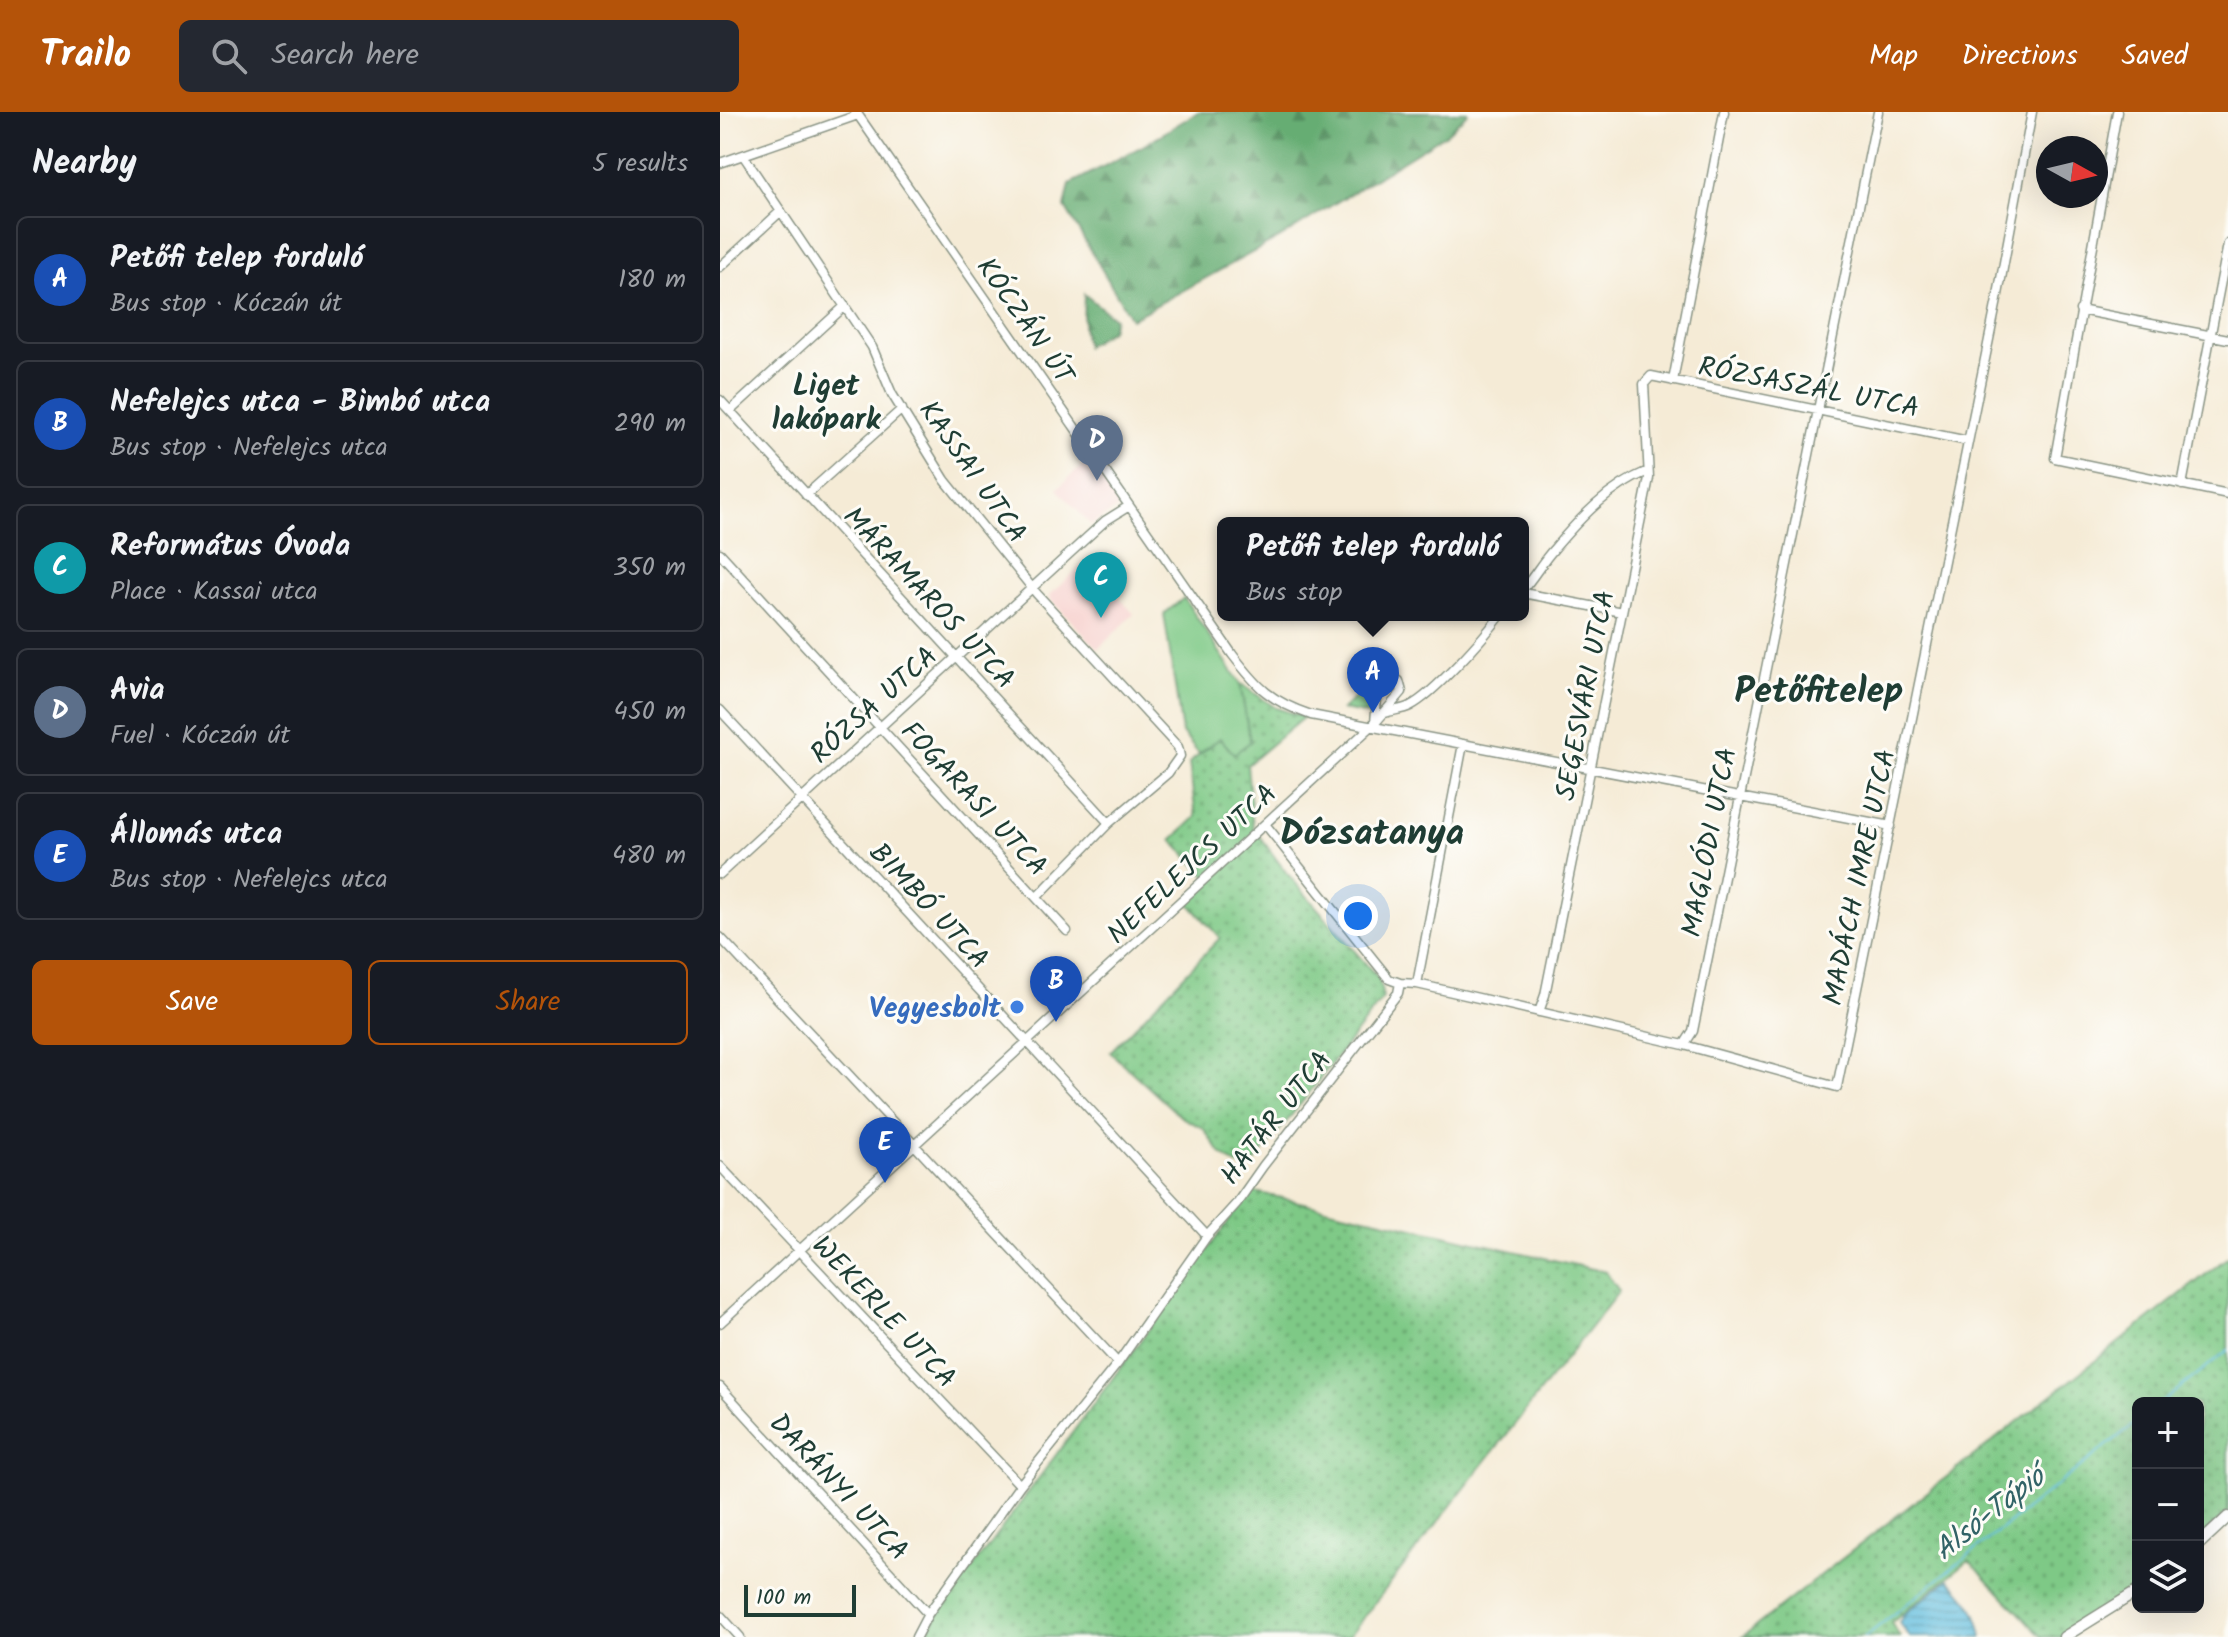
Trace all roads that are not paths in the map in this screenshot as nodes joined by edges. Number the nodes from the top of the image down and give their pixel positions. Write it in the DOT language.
graph roads {
  1 [pos="1724,112"];
  2 [pos="1878,112"];
  3 [pos="2032,112"];
  4 [pos="2117,112"];
  5 [pos="857,114"];
  6 [pos="743,155"];
  7 [pos="720,163"];
  8 [pos="781,211"];
  9 [pos="2228,244"];
  10 [pos="720,267"];
  11 [pos="845,306"];
  12 [pos="2080,310"];
  13 [pos="2211,336"];
  14 [pos="2228,339"];
  15 [pos="1673,381"];
  16 [pos="1644,384"];
  17 [pos="720,400"];
  18 [pos="902,409"];
  19 [pos="1818,409"];
  20 [pos="730,411"];
  21 [pos="1968,441"];
  22 [pos="1648,471"];
  23 [pos="2182,485"];
  24 [pos="2228,494"];
  25 [pos="806,495"];
  26 [pos="1129,506"];
  27 [pos="720,553"];
  28 [pos="1529,583"];
  29 [pos="1033,589"];
  30 [pos="1529,592"];
  31 [pos="1622,612"];
  32 [pos="1496,621"];
  33 [pos="956,658"];
  34 [pos="720,710"];
  35 [pos="1382,715"];
  36 [pos="1373,724"];
  37 [pos="880,727"];
  38 [pos="1463,744"];
  39 [pos="1592,768"];
  40 [pos="801,799"];
  41 [pos="1739,799"];
  42 [pos="1109,823"];
  43 [pos="1265,824"];
  44 [pos="1891,826"];
  45 [pos="720,874"];
  46 [pos="1037,897"];
  47 [pos="1067,931"];
  48 [pos="720,937"];
  49 [pos="1400,983"];
  50 [pos="1417,984"];
  51 [pos="1539,1012"];
  52 [pos="1028,1043"];
  53 [pos="1684,1045"];
  54 [pos="915,1146"];
  55 [pos="720,1166"];
  56 [pos="1207,1236"];
  57 [pos="799,1252"];
  58 [pos="720,1323"];
  59 [pos="1118,1363"];
  60 [pos="720,1387"];
  61 [pos="1020,1485"];
  62 [pos="2228,1517"];
  63 [pos="2202,1541"];
  64 [pos="2132,1595"];
  65 [pos="928,1614"];
  66 [pos="720,1615"];
  67 [pos="740,1637"];
  68 [pos="916,1637"];
  69 [pos="2064,1637"];
  1 -- 15 [label="street"];
  2 -- 19 [label="street, MAGLÓDI UTCA"];
  3 -- 21 [label="street, MADÁCH IMRE UTCA"];
  4 -- 12 [label="street"];
  5 -- 6 [label="street"];
  5 -- 26 [label="street, KÓCZÁN ÚT"];
  6 -- 7 [label="street"];
  6 -- 8 [label="street, KASSAI UTCA"];
  8 -- 10 [label="street"];
  8 -- 11 [label="street, KASSAI UTCA"];
  9 -- 13 [label="street"];
  11 -- 18 [label="street, KASSAI UTCA"];
  11 -- 20 [label="street"];
  12 -- 13 [label="street"];
  12 -- 23 [label="street"];
  13 -- 14 [label="street"];
  13 -- 23 [label="street"];
  15 -- 16 [label="street, RÓZSASZÁL UTCA"];
  15 -- 19 [label="street, RÓZSASZÁL UTCA"];
  16 -- 22 [label="street, SEGESVÁRI UTCA"];
  17 -- 20 [label="street, MÁRAMAROS UTCA"];
  18 -- 25 [label="street"];
  18 -- 29 [label="street, KASSAI UTCA"];
  19 -- 21 [label="street, RÓZSASZÁL UTCA"];
  19 -- 41 [label="street, MAGLÓDI UTCA"];
  20 -- 25 [label="street, MÁRAMAROS UTCA"];
  21 -- 44 [label="street, MADÁCH IMRE UTCA"];
  22 -- 28 [label="street"];
  22 -- 31 [label="street, SEGESVÁRI UTCA"];
  23 -- 24 [label="street"];
  25 -- 33 [label="street, MÁRAMAROS UTCA"];
  26 -- 29 [label="street, RÓZSA UTCA"];
  26 -- 36 [label="street, KÓCZÁN ÚT"];
  27 -- 37 [label="street, FOGARASI UTCA"];
  29 -- 33 [label="street, RÓZSA UTCA"];
  29 -- 42 [label="street, KASSAI UTCA"];
  30 -- 31 [label="street"];
  31 -- 39 [label="street, SEGESVÁRI UTCA"];
  32 -- 35 [label="street"];
  33 -- 37 [label="street, RÓZSA UTCA"];
  33 -- 42 [label="street, MÁRAMAROS UTCA"];
  34 -- 40 [label="street, BIMBÓ UTCA"];
  35 -- 36 [label="street, NEFELEJCS UTCA"];
  35 -- 36 [label="street"];
  36 -- 38 [label="street, KÓCZÁN ÚT"];
  36 -- 43 [label="street, NEFELEJCS UTCA"];
  37 -- 40 [label="street, RÓZSA UTCA"];
  37 -- 46 [label="street, FOGARASI UTCA"];
  38 -- 39 [label="street, KÓCZÁN ÚT"];
  38 -- 50 [label="street"];
  39 -- 41 [label="street, KÓCZÁN ÚT"];
  39 -- 51 [label="street, SEGESVÁRI UTCA"];
  40 -- 45 [label="street, RÓZSA UTCA"];
  40 -- 52 [label="street, BIMBÓ UTCA"];
  41 -- 44 [label="street, KÓCZÁN ÚT"];
  41 -- 53 [label="street, MAGLÓDI UTCA"];
  42 -- 46 [label="street"];
  43 -- 49 [label="street"];
  43 -- 52 [label="street, NEFELEJCS UTCA"];
  44 -- 53 [label="street, MADÁCH IMRE UTCA"];
  46 -- 47 [label="street, FOGARASI UTCA"];
  48 -- 54 [label="street"];
  49 -- 50 [label="street"];
  49 -- 56 [label="street, HATÁR UTCA"];
  50 -- 51 [label="street"];
  51 -- 53 [label="street"];
  52 -- 54 [label="street, NEFELEJCS UTCA"];
  52 -- 56 [label="street, BIMBÓ UTCA"];
  54 -- 57 [label="street, NEFELEJCS UTCA"];
  54 -- 59 [label="street"];
  55 -- 57 [label="street, WEKERLE UTCA"];
  56 -- 59 [label="street, HATÁR UTCA"];
  57 -- 58 [label="street, NEFELEJCS UTCA"];
  57 -- 61 [label="street, WEKERLE UTCA"];
  59 -- 61 [label="street, HATÁR UTCA"];
  60 -- 65 [label="street, DARÁNYI UTCA"];
  61 -- 65 [label="street, HATÁR UTCA"];
  62 -- 63 [label="main road"];
  64 -- 69 [label="main road"];
  65 -- 68 [label="street, HATÁR UTCA"];
  66 -- 67 [label="street"];
}
